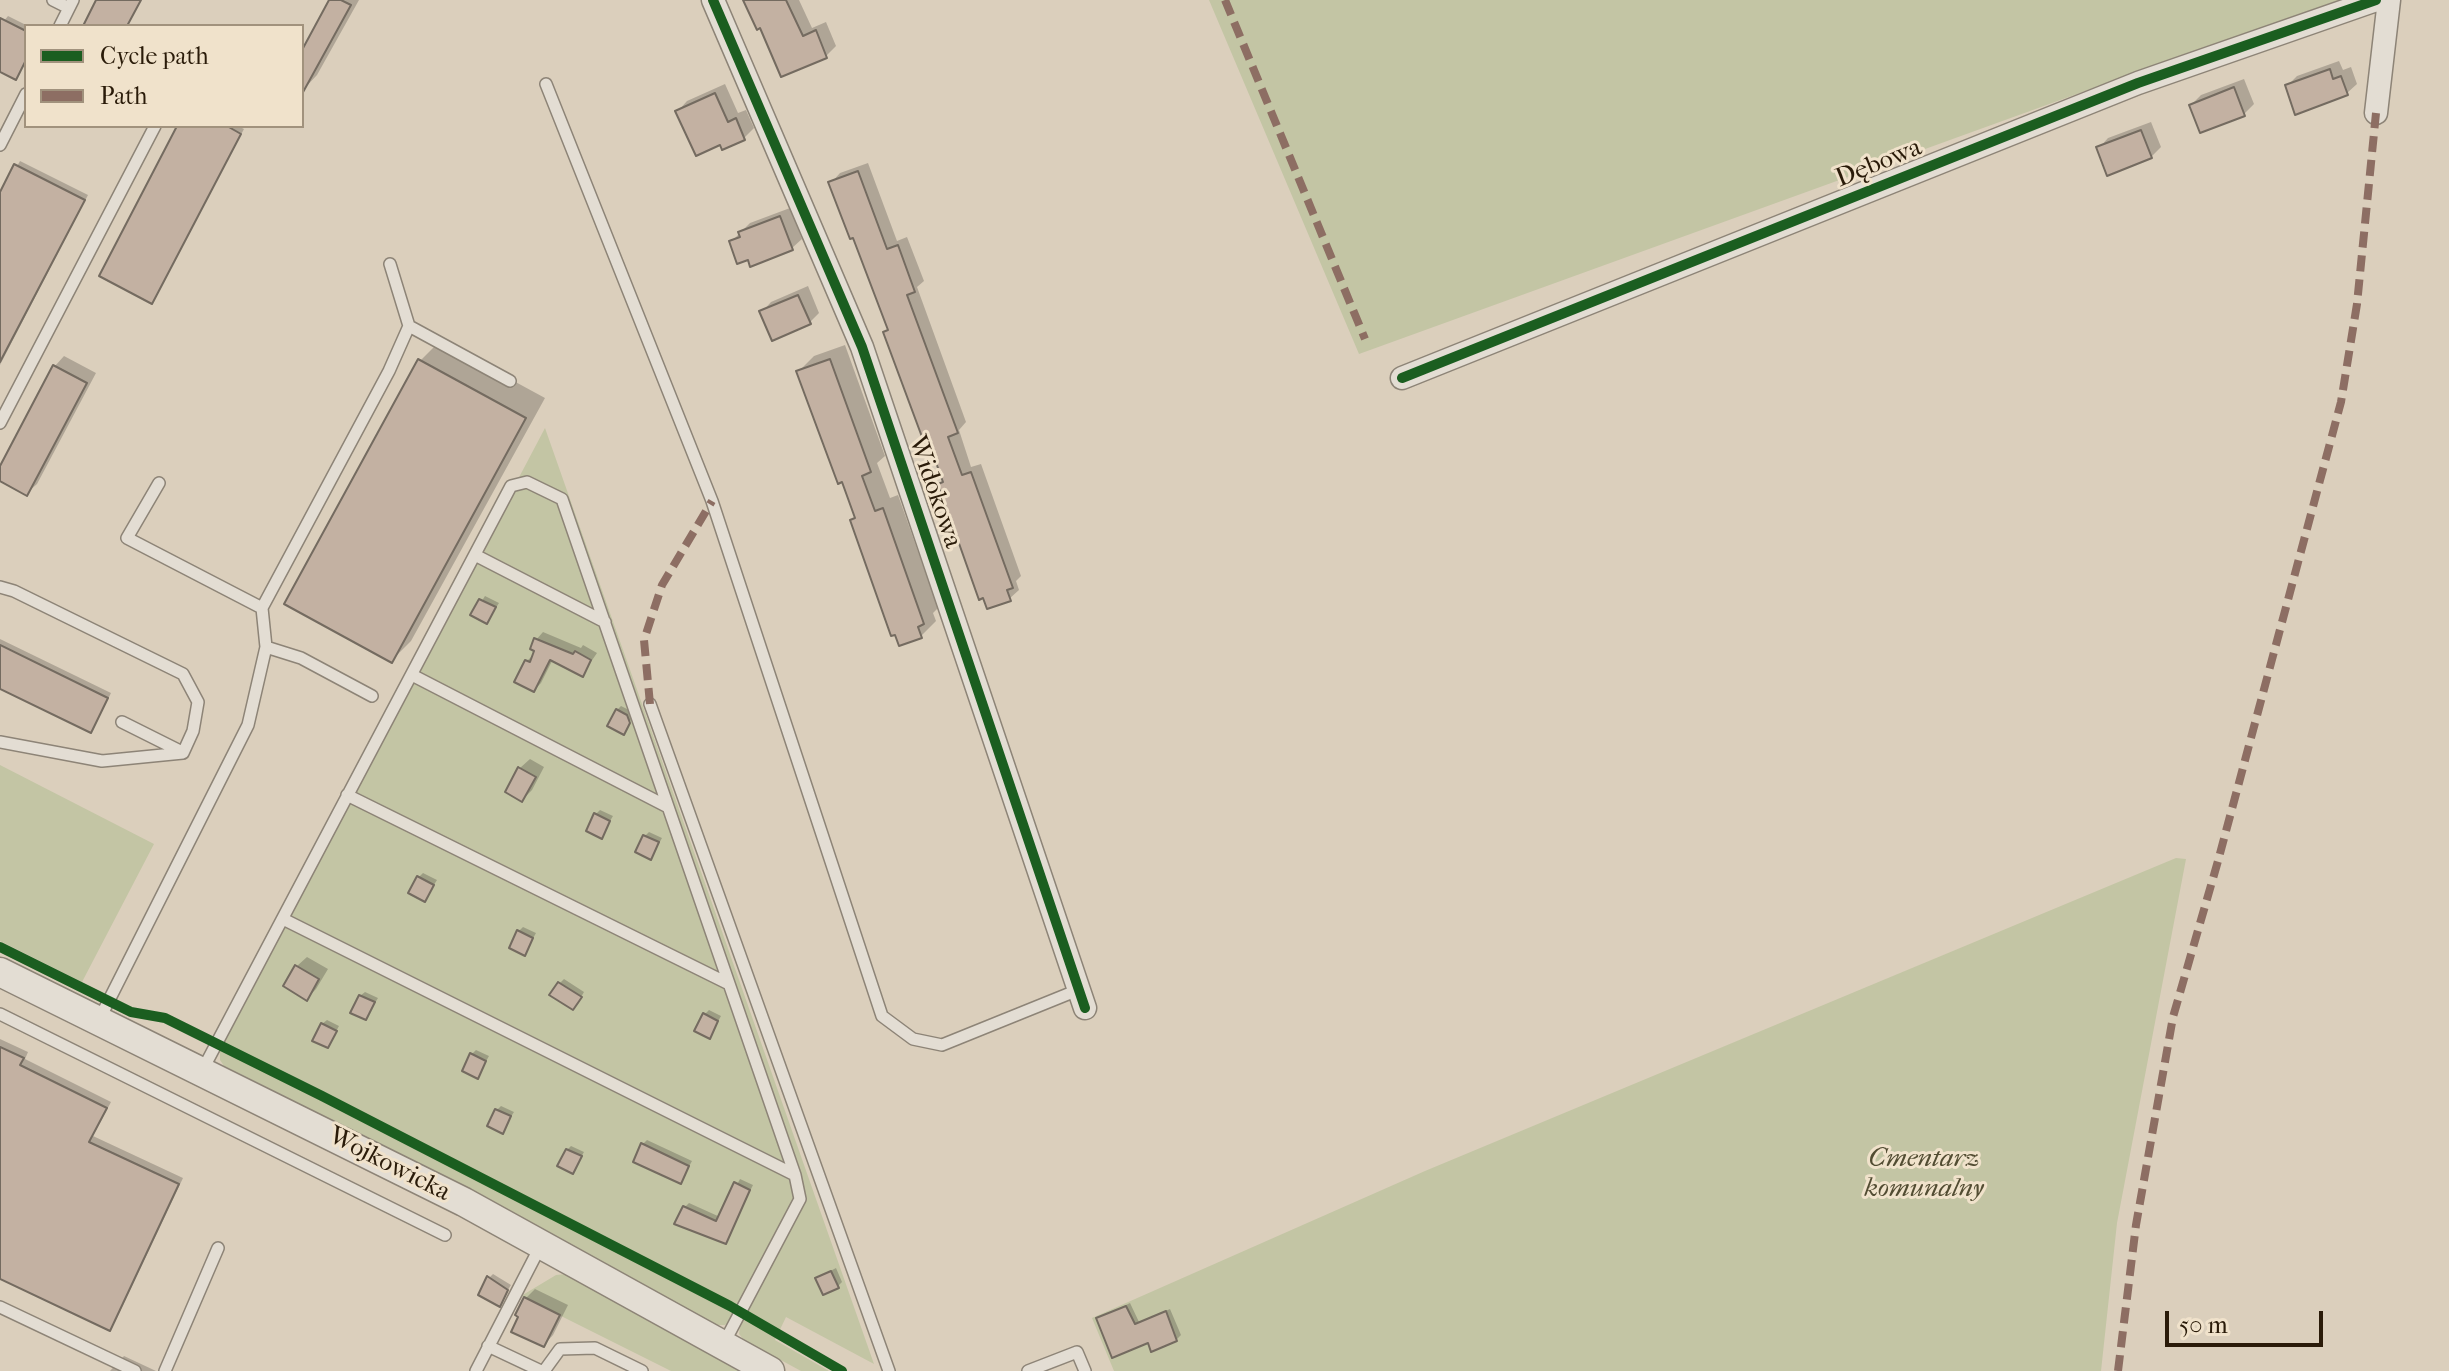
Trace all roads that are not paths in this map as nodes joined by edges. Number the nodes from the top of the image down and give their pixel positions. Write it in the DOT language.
graph roads {
  1 [pos="53,0"];
  2 [pos="713,0"];
  3 [pos="2376,0"];
  4 [pos="2389,0"];
  5 [pos="71,4"];
  6 [pos="61,24"];
  7 [pos="546,84"];
  8 [pos="24,98"];
  9 [pos="2376,113"];
  10 [pos="154,128"];
  11 [pos="0,145"];
  12 [pos="390,264"];
  13 [pos="409,326"];
  14 [pos="1402,378"];
  15 [pos="510,381"];
  16 [pos="0,423"];
  17 [pos="159,483"];
  18 [pos="475,555"];
  19 [pos="0,587"];
  20 [pos="262,608"];
  21 [pos="605,622"];
  22 [pos="266,647"];
  23 [pos="412,675"];
  24 [pos="372,696"];
  25 [pos="650,704"];
  26 [pos="122,722"];
  27 [pos="0,742"];
  28 [pos="183,753"];
  29 [pos="347,795"];
  30 [pos="668,807"];
  31 [pos="283,919"];
  32 [pos="0,972"];
  33 [pos="729,984"];
  34 [pos="1082,999"];
  35 [pos="0,1014"];
  36 [pos="99,1021"];
  37 [pos="201,1071"];
  38 [pos="795,1175"];
  39 [pos="445,1235"];
  40 [pos="541,1244"];
  41 [pos="218,1248"];
  42 [pos="0,1307"];
  43 [pos="723,1345"];
  44 [pos="488,1346"];
  45 [pos="135,1371"];
  46 [pos="165,1371"];
  47 [pos="476,1371"];
  48 [pos="543,1371"];
  49 [pos="642,1371"];
  50 [pos="770,1371"];
  51 [pos="889,1371"];
  52 [pos="1028,1371"];
  53 [pos="1085,1371"];
  1 -- 5 [label="lane"];
  2 -- 34 [label="street, Widokowa"];
  3 -- 14 [label="street, Dębowa"];
  4 -- 9 [label="street"];
  5 -- 6 [label="lane"];
  7 -- 34 [label="lane"];
  8 -- 11 [label="lane"];
  10 -- 16 [label="lane"];
  12 -- 13 [label="lane"];
  13 -- 15 [label="lane"];
  13 -- 20 [label="lane"];
  17 -- 20 [label="lane"];
  18 -- 21 [label="lane"];
  18 -- 21 [label="lane"];
  18 -- 23 [label="lane"];
  19 -- 28 [label="lane"];
  20 -- 22 [label="lane"];
  21 -- 30 [label="lane"];
  22 -- 24 [label="lane"];
  22 -- 36 [label="lane"];
  23 -- 29 [label="lane"];
  23 -- 30 [label="lane"];
  25 -- 51 [label="lane"];
  26 -- 28 [label="lane"];
  27 -- 28 [label="lane"];
  29 -- 31 [label="lane"];
  29 -- 33 [label="lane"];
  30 -- 33 [label="lane"];
  31 -- 37 [label="lane"];
  31 -- 38 [label="lane"];
  32 -- 36 [label="street, Wojkowicka"];
  33 -- 38 [label="lane"];
  35 -- 39 [label="lane"];
  36 -- 37 [label="street, Wojkowicka"];
  37 -- 40 [label="street, Wojkowicka"];
  38 -- 43 [label="lane"];
  40 -- 43 [label="street, Wojkowicka"];
  40 -- 44 [label="lane"];
  41 -- 46 [label="lane"];
  42 -- 45 [label="lane"];
  43 -- 50 [label="street, Wojkowicka"];
  44 -- 47 [label="lane"];
  44 -- 48 [label="lane"];
  48 -- 49 [label="lane"];
  52 -- 53 [label="lane"];
}
